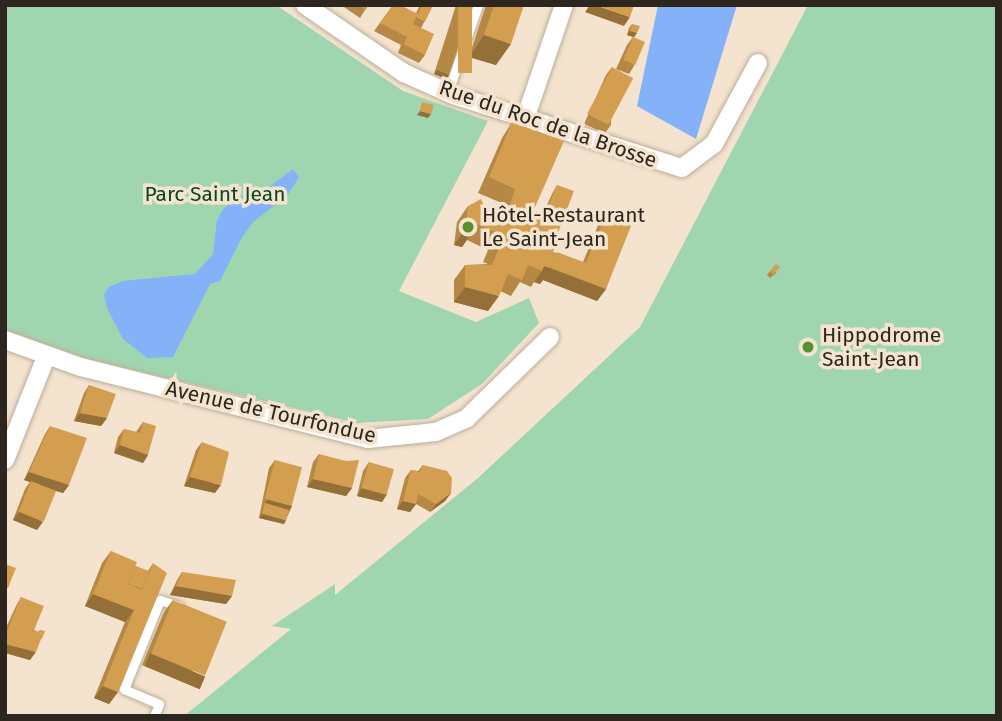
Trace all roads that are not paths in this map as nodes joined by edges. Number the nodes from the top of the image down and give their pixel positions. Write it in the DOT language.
graph roads {
  1 [pos="305,5"];
  2 [pos="478,5"];
  3 [pos="564,5"];
  4 [pos="758,63"];
  5 [pos="448,92"];
  6 [pos="525,119"];
  7 [pos="550,337"];
  8 [pos="5,340"];
  9 [pos="46,357"];
  10 [pos="5,460"];
  11 [pos="196,611"];
  12 [pos="153,716"];
  1 -- 5 [label="street, Rue du Roc de la Brosse"];
  2 -- 5 [label="lane"];
  3 -- 6 [label="street"];
  4 -- 6 [label="street, Rue du Roc de la Brosse"];
  5 -- 6 [label="street, Rue du Roc de la Brosse"];
  7 -- 9 [label="street, Avenue de Tourfondue"];
  8 -- 9 [label="street, Avenue de Tourfondue"];
  9 -- 10 [label="street"];
  11 -- 12 [label="lane"];
}
